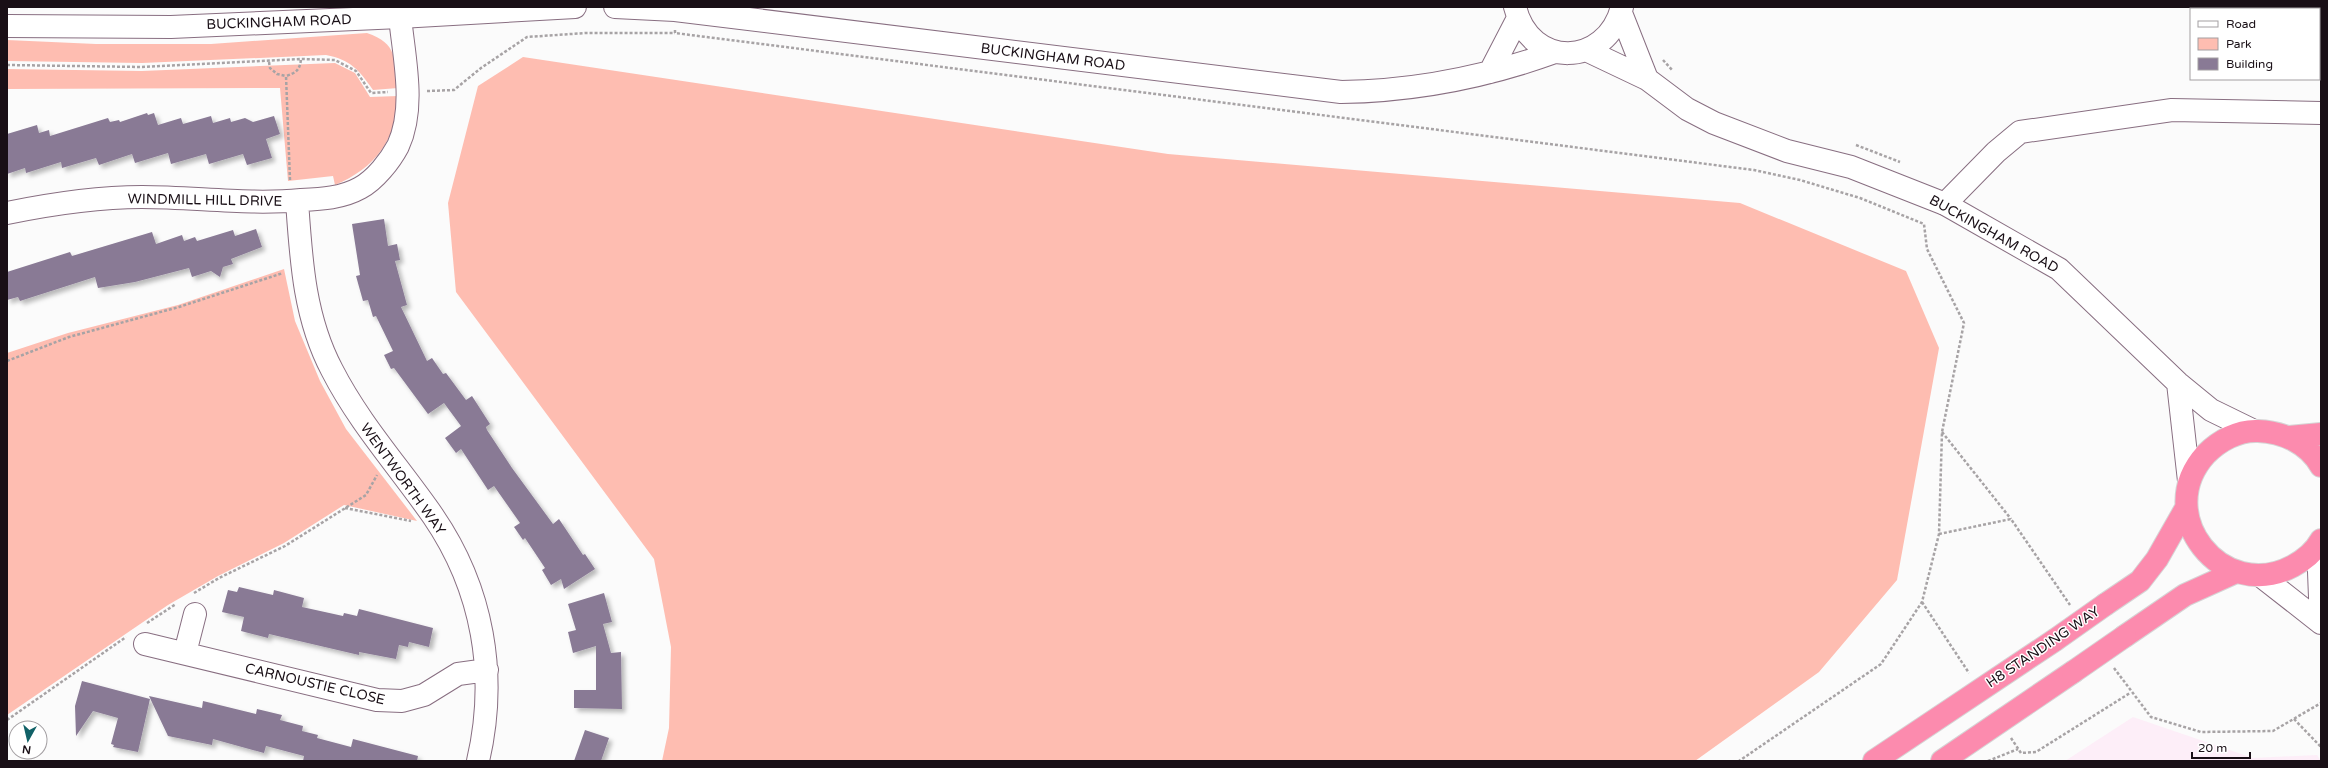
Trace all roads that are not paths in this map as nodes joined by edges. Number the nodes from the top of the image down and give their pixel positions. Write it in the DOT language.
graph roads {
  1 [pos="575,7"];
  2 [pos="615,7"];
  3 [pos="1621,10"];
  4 [pos="1516,12"];
  5 [pos="400,17"];
  6 [pos="7,26"];
  7 [pos="1586,50"];
  8 [pos="1555,52"];
  9 [pos="1490,72"];
  10 [pos="1647,80"];
  11 [pos="2321,113"];
  12 [pos="294,193"];
  13 [pos="1945,204"];
  14 [pos="7,213"];
  15 [pos="2178,383"];
  16 [pos="2254,431"];
  17 [pos="2321,434"];
  18 [pos="2289,437"];
  19 [pos="2321,466"];
  20 [pos="2189,481"];
  21 [pos="2186,508"];
  22 [pos="2320,543"];
  23 [pos="2236,572"];
  24 [pos="2261,576"];
  25 [pos="195,614"];
  26 [pos="2321,623"];
  27 [pos="145,644"];
  28 [pos="186,653"];
  29 [pos="488,670"];
  30 [pos="478,761"];
  31 [pos="1874,761"];
  32 [pos="1942,761"];
  1 -- 5 [label="main road, BUCKINGHAM ROAD"];
  2 -- 9 [label="main road, BUCKINGHAM ROAD"];
  3 -- 7 [label="main road"];
  3 -- 10 [label="main road"];
  4 -- 8 [label="main road"];
  4 -- 9 [label="main road"];
  5 -- 6 [label="main road, BUCKINGHAM ROAD"];
  5 -- 12 [label="main road, WINDMILL HILL DRIVE"];
  7 -- 8 [label="main road"];
  7 -- 10 [label="main road, BUCKINGHAM ROAD"];
  8 -- 9 [label="main road, BUCKINGHAM ROAD"];
  10 -- 13 [label="main road, BUCKINGHAM ROAD"];
  11 -- 13 [label="main road"];
  12 -- 14 [label="main road, WINDMILL HILL DRIVE"];
  12 -- 29 [label="main road, WENTWORTH WAY"];
  13 -- 15 [label="main road, BUCKINGHAM ROAD"];
  15 -- 16 [label="main road, BUCKINGHAM ROAD"];
  15 -- 20 [label="main road"];
  16 -- 18 [label="highway"];
  16 -- 20 [label="highway"];
  17 -- 18 [label="highway"];
  18 -- 19 [label="highway"];
  20 -- 21 [label="highway"];
  21 -- 23 [label="highway"];
  21 -- 31 [label="highway, H8 STANDING WAY, bridge"];
  22 -- 24 [label="highway"];
  22 -- 26 [label="main road"];
  23 -- 24 [label="highway"];
  23 -- 32 [label="highway, bridge"];
  24 -- 26 [label="main road"];
  25 -- 28 [label="main road"];
  27 -- 28 [label="main road, CARNOUSTIE CLOSE"];
  28 -- 29 [label="main road, CARNOUSTIE CLOSE"];
  29 -- 30 [label="main road, WENTWORTH WAY"];
}
